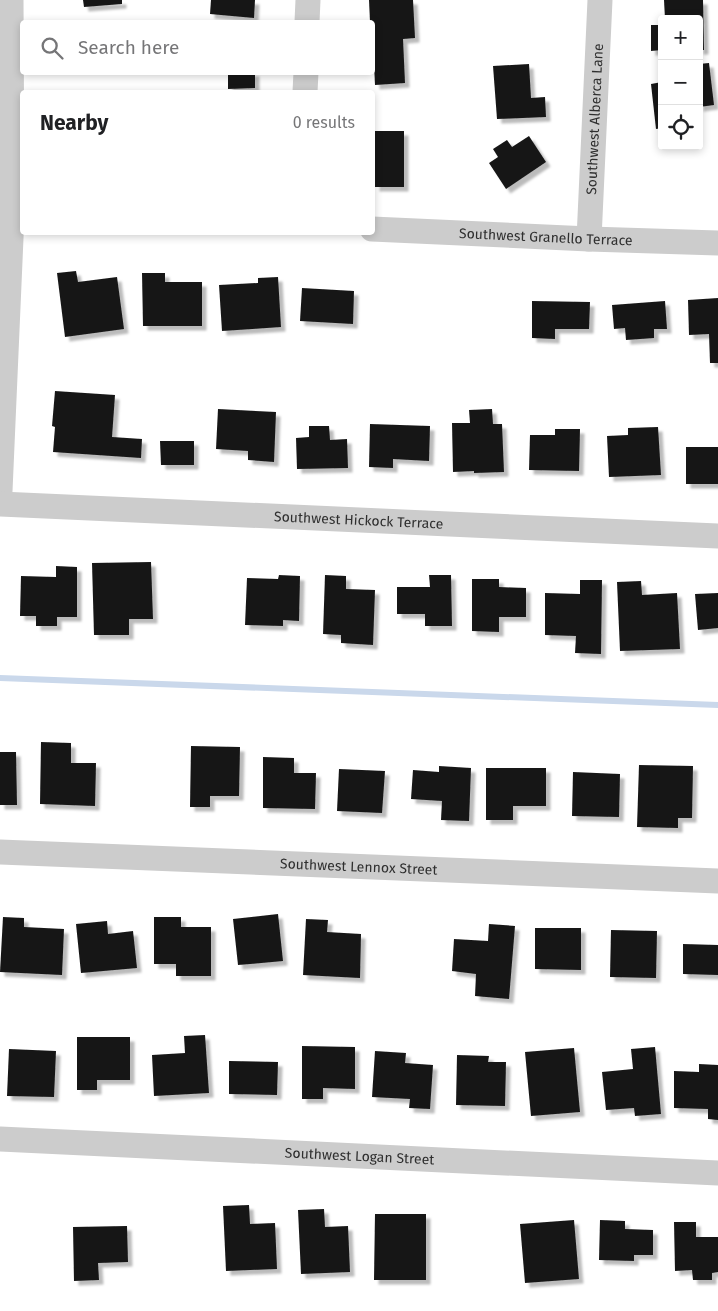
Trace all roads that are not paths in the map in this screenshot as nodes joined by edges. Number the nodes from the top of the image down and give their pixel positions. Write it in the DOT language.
graph roads {
  1 [pos="12,0"];
  2 [pos="308,0"];
  3 [pos="600,0"];
  4 [pos="307,20"];
  5 [pos="306,75"];
  6 [pos="305,90"];
  7 [pos="12,215"];
  8 [pos="375,229"];
  9 [pos="590,239"];
  10 [pos="718,243"];
  11 [pos="0,491"];
  12 [pos="0,504"];
  13 [pos="718,536"];
  14 [pos="0,852"];
  15 [pos="718,881"];
  16 [pos="0,1139"];
  17 [pos="718,1173"];
  1 -- 7 [label="street"];
  2 -- 4 [label="street"];
  3 -- 9 [label="street, Southwest Alberca Lane"];
  5 -- 6 [label="street"];
  7 -- 11 [label="street"];
  8 -- 9 [label="street, Southwest Granello Terrace"];
  9 -- 10 [label="street, Southwest Granello Terrace"];
  12 -- 13 [label="street, Southwest Hickock Terrace"];
  14 -- 15 [label="street, Southwest Lennox Street"];
  16 -- 17 [label="street, Southwest Logan Street"];
}
